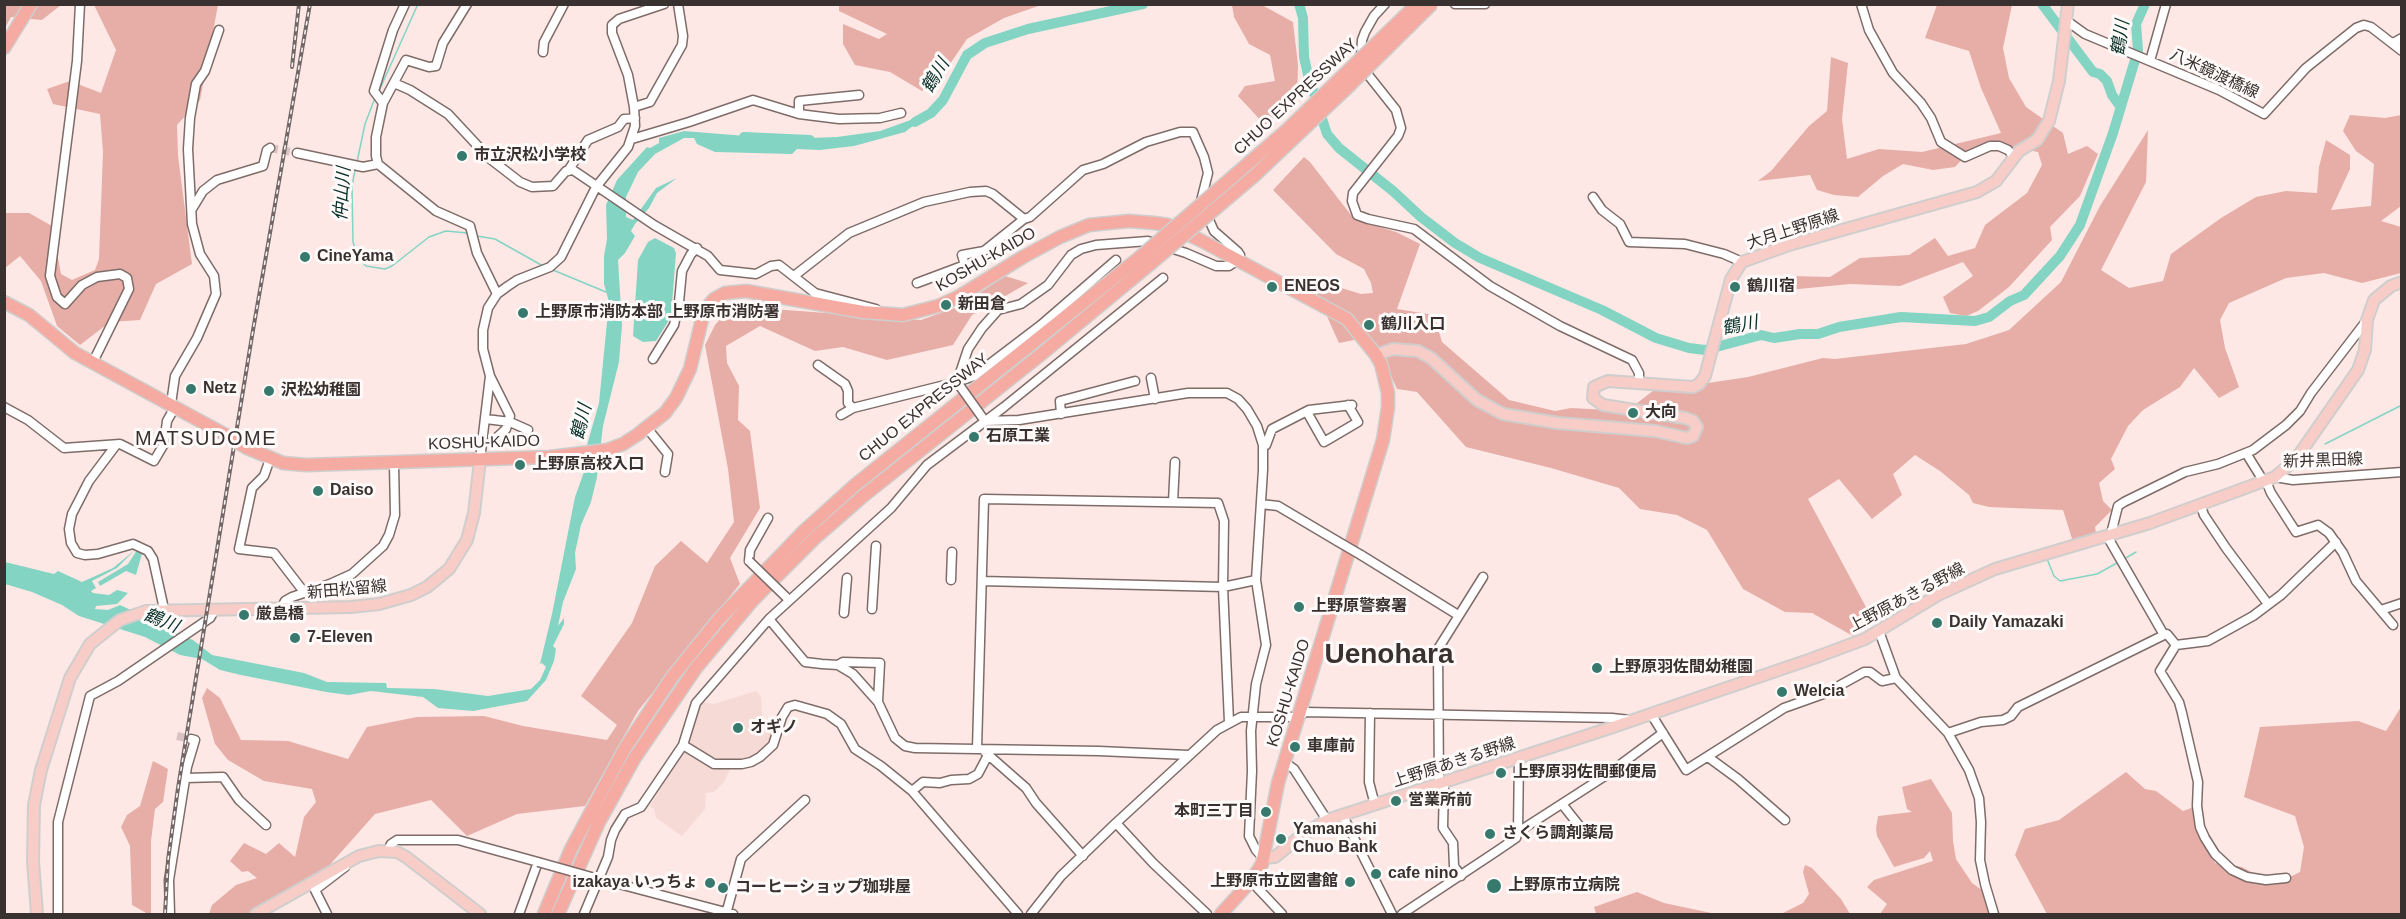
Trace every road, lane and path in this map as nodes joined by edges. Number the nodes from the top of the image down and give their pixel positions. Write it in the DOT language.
graph roads {
  1 [pos="31,4"];
  2 [pos="80,4"];
  3 [pos="405,4"];
  4 [pos="467,4"];
  5 [pos="564,4"];
  6 [pos="664,4"];
  7 [pos="678,4"];
  8 [pos="1385,4"];
  9 [pos="1417,4"];
  10 [pos="1432,4"];
  11 [pos="1455,4"];
  12 [pos="1485,4"];
  13 [pos="1861,4"];
  14 [pos="2068,4"];
  15 [pos="2166,4"];
  16 [pos="2066,23"];
  17 [pos="219,30"];
  18 [pos="2397,40"];
  19 [pos="4,48"];
  20 [pos="2402,51"];
  21 [pos="543,52"];
  22 [pos="2150,61"];
  23 [pos="394,83"];
  24 [pos="859,95"];
  25 [pos="382,103"];
  26 [pos="634,106"];
  27 [pos="901,113"];
  28 [pos="799,114"];
  29 [pos="635,118"];
  30 [pos="632,139"];
  31 [pos="270,148"];
  32 [pos="297,153"];
  33 [pos="2014,157"];
  34 [pos="378,164"];
  35 [pos="568,171"];
  36 [pos="599,189"];
  37 [pos="1593,197"];
  38 [pos="190,212"];
  39 [pos="1024,219"];
  40 [pos="697,248"];
  41 [pos="1116,260"];
  42 [pos="1238,260"];
  43 [pos="1144,261"];
  44 [pos="1742,262"];
  45 [pos="794,276"];
  46 [pos="1162,278"];
  47 [pos="2402,282"];
  48 [pos="917,283"];
  49 [pos="497,294"];
  50 [pos="4,302"];
  51 [pos="884,315"];
  52 [pos="2367,320"];
  53 [pos="1376,355"];
  54 [pos="653,359"];
  55 [pos="93,362"];
  56 [pos="818,365"];
  57 [pos="490,376"];
  58 [pos="1151,378"];
  59 [pos="1135,381"];
  60 [pos="957,382"];
  61 [pos="1639,383"];
  62 [pos="1155,399"];
  63 [pos="173,406"];
  64 [pos="4,407"];
  65 [pos="853,408"];
  66 [pos="1307,411"];
  67 [pos="1061,414"];
  68 [pos="841,415"];
  69 [pos="486,419"];
  70 [pos="984,419"];
  71 [pos="510,422"];
  72 [pos="647,428"];
  73 [pos="528,430"];
  74 [pos="493,441"];
  75 [pos="116,445"];
  76 [pos="1263,446"];
  77 [pos="2246,453"];
  78 [pos="270,459"];
  79 [pos="480,460"];
  80 [pos="1175,462"];
  81 [pos="394,464"];
  82 [pos="665,472"];
  83 [pos="2402,472"];
  84 [pos="2268,480"];
  85 [pos="1173,502"];
  86 [pos="1261,504"];
  87 [pos="2200,504"];
  88 [pos="768,518"];
  89 [pos="2109,535"];
  90 [pos="2336,542"];
  91 [pos="876,546"];
  92 [pos="952,552"];
  93 [pos="1483,577"];
  94 [pos="847,578"];
  95 [pos="951,580"];
  96 [pos="1256,580"];
  97 [pos="982,581"];
  98 [pos="1223,587"];
  99 [pos="304,592"];
  100 [pos="788,598"];
  101 [pos="2402,603"];
  102 [pos="2268,604"];
  103 [pos="160,609"];
  104 [pos="281,609"];
  105 [pos="872,609"];
  106 [pos="2380,610"];
  107 [pos="214,611"];
  108 [pos="844,613"];
  109 [pos="1458,615"];
  110 [pos="769,619"];
  111 [pos="2393,625"];
  112 [pos="1879,631"];
  113 [pos="2164,635"];
  114 [pos="2176,645"];
  115 [pos="838,664"];
  116 [pos="1896,678"];
  117 [pos="878,702"];
  118 [pos="1253,713"];
  119 [pos="1370,713"];
  120 [pos="1651,714"];
  121 [pos="1439,716"];
  122 [pos="1299,717"];
  123 [pos="1631,721"];
  124 [pos="1229,722"];
  125 [pos="1663,733"];
  126 [pos="1948,733"];
  127 [pos="191,739"];
  128 [pos="682,745"];
  129 [pos="982,751"];
  130 [pos="1185,755"];
  131 [pos="1518,757"];
  132 [pos="1708,757"];
  133 [pos="1284,762"];
  134 [pos="185,778"];
  135 [pos="1441,783"];
  136 [pos="912,791"];
  137 [pos="805,801"];
  138 [pos="1562,804"];
  139 [pos="1375,805"];
  140 [pos="1342,814"];
  141 [pos="1327,820"];
  142 [pos="1785,820"];
  143 [pos="1116,823"];
  144 [pos="266,825"];
  145 [pos="1518,832"];
  146 [pos="1585,833"];
  147 [pos="388,851"];
  148 [pos="1083,856"];
  149 [pos="1263,858"];
  150 [pos="353,859"];
  151 [pos="538,862"];
  152 [pos="1461,876"];
  153 [pos="597,878"];
  154 [pos="2286,878"];
  155 [pos="1251,881"];
  156 [pos="729,914"];
  157 [pos="37,915"];
  158 [pos="58,915"];
  159 [pos="170,915"];
  160 [pos="256,915"];
  161 [pos="327,915"];
  162 [pos="480,915"];
  163 [pos="519,915"];
  164 [pos="544,915"];
  165 [pos="558,915"];
  166 [pos="584,915"];
  167 [pos="1018,915"];
  168 [pos="1030,915"];
  169 [pos="1207,915"];
  170 [pos="1221,915"];
  171 [pos="1282,915"];
  172 [pos="1392,915"];
  173 [pos="1402,915"];
  174 [pos="1994,915"];
  1 -- 19 [label="highway"];
  2 -- 55 [label="street"];
  3 -- 25 [label="street"];
  4 -- 23 [label="street"];
  5 -- 21 [label="street"];
  6 -- 26 [label="street"];
  7 -- 26 [label="street"];
  8 -- 61 [label="street"];
  9 -- 43 [label="highway, CHUO EXPRESSWAY, bridge"];
  10 -- 43 [label="highway, CHUO EXPRESSWAY, bridge"];
  11 -- 12 [label="street"];
  13 -- 33 [label="street"];
  14 -- 16 [label="main road, 大月上野原線"];
  15 -- 22 [label="street"];
  16 -- 22 [label="street"];
  16 -- 33 [label="main road, 大月上野原線"];
  17 -- 38 [label="street"];
  18 -- 20 [label="street, 八米鏡渡橋線"];
  18 -- 22 [label="street, 八米鏡渡橋線"];
  23 -- 25 [label="street"];
  23 -- 35 [label="street"];
  24 -- 28 [label="street"];
  25 -- 34 [label="street"];
  26 -- 29 [label="street"];
  27 -- 28 [label="street"];
  28 -- 30 [label="street"];
  29 -- 30 [label="street"];
  29 -- 35 [label="street"];
  30 -- 36 [label="street"];
  31 -- 38 [label="street"];
  32 -- 34 [label="street"];
  33 -- 44 [label="main road, 大月上野原線"];
  34 -- 49 [label="street"];
  35 -- 36 [label="street"];
  36 -- 40 [label="street"];
  36 -- 49 [label="street"];
  37 -- 44 [label="street"];
  38 -- 63 [label="street"];
  39 -- 42 [label="street"];
  39 -- 45 [label="street"];
  39 -- 48 [label="street"];
  40 -- 45 [label="street"];
  40 -- 54 [label="street"];
  41 -- 60 [label="street"];
  42 -- 51 [label="highway, KOSHU-KAIDO"];
  42 -- 53 [label="highway, KOSHU-KAIDO"];
  42 -- 60 [label="street"];
  43 -- 164 [label="highway, CHUO EXPRESSWAY"];
  43 -- 165 [label="highway, CHUO EXPRESSWAY"];
  44 -- 61 [label="main road, 大月上野原線"];
  45 -- 51 [label="street"];
  46 -- 70 [label="street"];
  47 -- 52 [label="main road, 上野原あきる野線"];
  49 -- 57 [label="street"];
  50 -- 55 [label="highway, KOSHU-KAIDO"];
  51 -- 72 [label="highway, KOSHU-KAIDO"];
  52 -- 77 [label="street"];
  52 -- 84 [label="main road, 上野原あきる野線"];
  53 -- 61 [label="main road, 大月上野原線"];
  53 -- 122 [label="highway, KOSHU-KAIDO"];
  55 -- 63 [label="highway, KOSHU-KAIDO"];
  56 -- 65 [label="street"];
  57 -- 69 [label="street"];
  57 -- 71 [label="street"];
  58 -- 62 [label="street"];
  59 -- 67 [label="street"];
  60 -- 65 [label="street"];
  60 -- 70 [label="street, bridge"];
  62 -- 67 [label="street"];
  62 -- 76 [label="street"];
  63 -- 75 [label="street"];
  63 -- 78 [label="highway, KOSHU-KAIDO, bridge"];
  64 -- 75 [label="street"];
  65 -- 68 [label="street"];
  66 -- 66 [label="street"];
  66 -- 76 [label="street"];
  67 -- 70 [label="street"];
  69 -- 71 [label="street"];
  69 -- 79 [label="street"];
  70 -- 100 [label="street"];
  71 -- 73 [label="street"];
  71 -- 74 [label="street"];
  72 -- 79 [label="highway, KOSHU-KAIDO"];
  72 -- 82 [label="street"];
  75 -- 103 [label="street"];
  76 -- 86 [label="street"];
  77 -- 84 [label="street"];
  77 -- 89 [label="street"];
  78 -- 81 [label="highway, KOSHU-KAIDO"];
  78 -- 99 [label="street"];
  79 -- 81 [label="highway, KOSHU-KAIDO"];
  79 -- 104 [label="main road, 新田松留線"];
  80 -- 85 [label="street"];
  81 -- 99 [label="street"];
  83 -- 84 [label="street, 新井黒田線"];
  84 -- 87 [label="main road, 上野原あきる野線"];
  84 -- 90 [label="street"];
  85 -- 97 [label="street"];
  85 -- 98 [label="street"];
  86 -- 96 [label="street"];
  86 -- 109 [label="street, bridge"];
  87 -- 89 [label="main road, 上野原あきる野線"];
  87 -- 102 [label="street"];
  88 -- 100 [label="street, bridge"];
  89 -- 112 [label="main road, 上野原あきる野線"];
  89 -- 113 [label="street"];
  90 -- 102 [label="street"];
  90 -- 106 [label="street"];
  91 -- 105 [label="street"];
  92 -- 95 [label="street"];
  93 -- 109 [label="street"];
  94 -- 108 [label="street"];
  96 -- 98 [label="street"];
  96 -- 118 [label="street"];
  97 -- 98 [label="street"];
  97 -- 129 [label="street"];
  98 -- 124 [label="street"];
  99 -- 104 [label="street"];
  100 -- 110 [label="street"];
  101 -- 106 [label="street"];
  102 -- 114 [label="street"];
  103 -- 107 [label="main road, 新田松留線"];
  103 -- 157 [label="main road, 新田松留線"];
  104 -- 107 [label="main road, 新田松留線"];
  106 -- 111 [label="street"];
  107 -- 158 [label="street"];
  109 -- 121 [label="street"];
  110 -- 115 [label="street"];
  110 -- 128 [label="street"];
  112 -- 116 [label="street"];
  112 -- 120 [label="main road, 上野原あきる野線"];
  113 -- 114 [label="street"];
  113 -- 126 [label="street"];
  114 -- 154 [label="street"];
  115 -- 117 [label="street"];
  115 -- 117 [label="street"];
  116 -- 126 [label="street"];
  116 -- 132 [label="street"];
  117 -- 129 [label="street"];
  118 -- 122 [label="street"];
  118 -- 124 [label="street"];
  118 -- 149 [label="street"];
  119 -- 121 [label="street"];
  119 -- 122 [label="street"];
  119 -- 139 [label="street"];
  120 -- 123 [label="main road, 上野原あきる野線"];
  120 -- 125 [label="street"];
  121 -- 123 [label="street"];
  121 -- 135 [label="street"];
  122 -- 133 [label="highway, KOSHU-KAIDO"];
  123 -- 131 [label="main road, 上野原あきる野線"];
  124 -- 130 [label="street"];
  125 -- 132 [label="street"];
  125 -- 138 [label="street"];
  126 -- 174 [label="street"];
  127 -- 134 [label="street"];
  128 -- 136 [label="street"];
  128 -- 153 [label="street"];
  129 -- 130 [label="street"];
  129 -- 136 [label="street"];
  129 -- 148 [label="street"];
  130 -- 143 [label="street"];
  131 -- 135 [label="main road, 上野原あきる野線"];
  131 -- 145 [label="street"];
  132 -- 142 [label="street"];
  133 -- 141 [label="street"];
  133 -- 149 [label="highway, KOSHU-KAIDO"];
  134 -- 144 [label="street"];
  134 -- 159 [label="street"];
  135 -- 139 [label="main road, 上野原あきる野線"];
  135 -- 152 [label="street"];
  136 -- 167 [label="street"];
  137 -- 156 [label="street"];
  138 -- 145 [label="street"];
  138 -- 146 [label="street"];
  139 -- 140 [label="main road, 上野原あきる野線"];
  140 -- 141 [label="main road, 上野原あきる野線"];
  140 -- 172 [label="street"];
  141 -- 149 [label="main road, 上野原あきる野線"];
  143 -- 148 [label="street"];
  143 -- 169 [label="street"];
  145 -- 152 [label="street"];
  147 -- 150 [label="main road"];
  147 -- 151 [label="street"];
  147 -- 162 [label="main road"];
  148 -- 168 [label="street"];
  149 -- 155 [label="highway, KOSHU-KAIDO"];
  150 -- 160 [label="main road"];
  150 -- 161 [label="street"];
  151 -- 153 [label="street, bridge"];
  151 -- 163 [label="street"];
  152 -- 173 [label="street"];
  153 -- 156 [label="street"];
  153 -- 166 [label="street"];
  155 -- 170 [label="highway, KOSHU-KAIDO"];
  155 -- 171 [label="street"];
}
